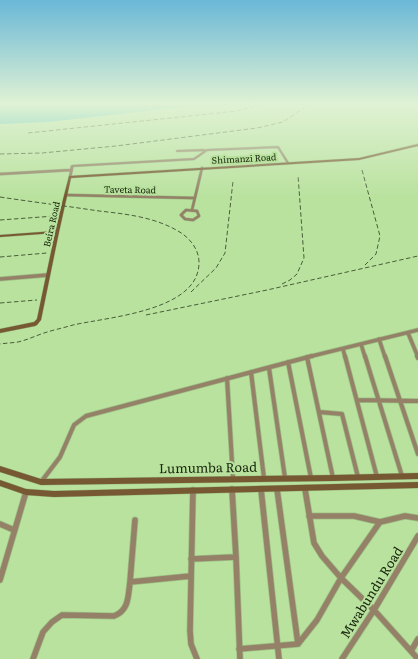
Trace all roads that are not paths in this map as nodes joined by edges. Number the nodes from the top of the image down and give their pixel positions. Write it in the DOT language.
graph roads {
  1 [pos="418,145"];
  2 [pos="205,150"];
  3 [pos="177,151"];
  4 [pos="288,163"];
  5 [pos="202,168"];
  6 [pos="71,170"];
  7 [pos="0,174"];
  8 [pos="70,177"];
  9 [pos="66,195"];
  10 [pos="194,198"];
  11 [pos="192,210"];
  12 [pos="57,232"];
  13 [pos="0,236"];
  14 [pos="48,275"];
  15 [pos="0,279"];
  16 [pos="0,330"];
  17 [pos="418,330"];
  18 [pos="408,332"];
  19 [pos="379,339"];
  20 [pos="361,344"];
  21 [pos="343,349"];
  22 [pos="307,357"];
  23 [pos="418,358"];
  24 [pos="288,362"];
  25 [pos="269,368"];
  26 [pos="251,372"];
  27 [pos="227,378"];
  28 [pos="357,400"];
  29 [pos="378,400"];
  30 [pos="400,400"];
  31 [pos="418,401"];
  32 [pos="319,412"];
  33 [pos="418,454"];
  34 [pos="0,469"];
  35 [pos="402,476"];
  36 [pos="418,476"];
  37 [pos="358,477"];
  38 [pos="377,477"];
  39 [pos="264,478"];
  40 [pos="285,478"];
  41 [pos="311,478"];
  42 [pos="333,478"];
  43 [pos="234,479"];
  44 [pos="207,480"];
  45 [pos="41,482"];
  46 [pos="0,483"];
  47 [pos="418,485"];
  48 [pos="277,488"];
  49 [pos="305,488"];
  50 [pos="232,489"];
  51 [pos="261,489"];
  52 [pos="193,490"];
  53 [pos="207,490"];
  54 [pos="26,492"];
  55 [pos="309,516"];
  56 [pos="418,518"];
  57 [pos="135,520"];
  58 [pos="380,522"];
  59 [pos="0,524"];
  60 [pos="14,530"];
  61 [pos="418,536"];
  62 [pos="236,557"];
  63 [pos="192,558"];
  64 [pos="191,576"];
  65 [pos="341,578"];
  66 [pos="0,580"];
  67 [pos="130,582"];
  68 [pos="374,610"];
  69 [pos="418,639"];
  70 [pos="298,644"];
  71 [pos="277,646"];
  72 [pos="239,649"];
  73 [pos="411,651"];
  74 [pos="417,658"];
  75 [pos="33,659"];
  76 [pos="197,659"];
  77 [pos="240,659"];
  78 [pos="279,659"];
  79 [pos="342,659"];
  1 -- 4 [label="main road, Shimanzi Road"];
  2 -- 3 [label="street"];
  2 -- 4 [label="street"];
  2 -- 6 [label="street"];
  4 -- 5 [label="main road, Shimanzi Road"];
  5 -- 8 [label="main road, Shimanzi Road"];
  5 -- 10 [label="street"];
  6 -- 7 [label="street"];
  6 -- 8 [label="street"];
  8 -- 9 [label="main road, Beira Road"];
  9 -- 10 [label="street, Taveta Road"];
  9 -- 12 [label="main road, Beira Road"];
  10 -- 11 [label="street"];
  11 -- 11 [label="street"];
  12 -- 13 [label="main road"];
  12 -- 14 [label="main road, Beira Road"];
  14 -- 15 [label="street"];
  14 -- 16 [label="main road, Beira Road"];
  17 -- 18 [label="street"];
  18 -- 19 [label="street"];
  18 -- 23 [label="street"];
  19 -- 20 [label="street"];
  19 -- 30 [label="street"];
  20 -- 21 [label="street"];
  20 -- 29 [label="street"];
  21 -- 22 [label="street"];
  21 -- 28 [label="street"];
  22 -- 24 [label="street"];
  22 -- 32 [label="street"];
  24 -- 25 [label="street"];
  24 -- 41 [label="street"];
  25 -- 26 [label="street"];
  25 -- 40 [label="street"];
  26 -- 27 [label="street"];
  26 -- 39 [label="street"];
  27 -- 43 [label="street"];
  27 -- 45 [label="street"];
  28 -- 29 [label="street"];
  28 -- 38 [label="street"];
  29 -- 30 [label="street"];
  29 -- 35 [label="street"];
  30 -- 31 [label="street"];
  30 -- 33 [label="street"];
  32 -- 37 [label="street"];
  32 -- 42 [label="street"];
  34 -- 45 [label="main road, Lumumba Road"];
  35 -- 36 [label="main road, Lumumba Road"];
  35 -- 38 [label="main road, Lumumba Road"];
  37 -- 38 [label="main road, Lumumba Road"];
  37 -- 42 [label="main road, Lumumba Road"];
  39 -- 40 [label="main road, Lumumba Road"];
  39 -- 43 [label="main road, Lumumba Road"];
  40 -- 41 [label="main road, Lumumba Road"];
  41 -- 42 [label="main road, Lumumba Road"];
  43 -- 44 [label="main road, Lumumba Road"];
  44 -- 45 [label="main road, Lumumba Road"];
  44 -- 53 [label="main road"];
  46 -- 54 [label="main road, Lumumba Road"];
  47 -- 49 [label="main road, Lumumba Road"];
  48 -- 49 [label="main road, Lumumba Road"];
  48 -- 51 [label="main road, Lumumba Road"];
  48 -- 70 [label="street"];
  49 -- 55 [label="street"];
  50 -- 51 [label="main road, Lumumba Road"];
  50 -- 53 [label="main road, Lumumba Road"];
  50 -- 62 [label="street"];
  51 -- 71 [label="street"];
  52 -- 53 [label="main road, Lumumba Road"];
  52 -- 54 [label="main road, Lumumba Road"];
  52 -- 63 [label="street"];
  54 -- 60 [label="street"];
  55 -- 58 [label="street"];
  55 -- 65 [label="street"];
  56 -- 58 [label="street"];
  57 -- 67 [label="street"];
  58 -- 65 [label="street"];
  59 -- 60 [label="street"];
  60 -- 66 [label="street"];
  61 -- 68 [label="street, Mwabundu Road"];
  62 -- 63 [label="street"];
  62 -- 72 [label="street"];
  63 -- 64 [label="street"];
  64 -- 67 [label="street"];
  64 -- 76 [label="street"];
  65 -- 68 [label="street"];
  65 -- 70 [label="street"];
  67 -- 75 [label="street"];
  68 -- 73 [label="street"];
  68 -- 79 [label="street, Mwabundu Road"];
  69 -- 73 [label="street"];
  70 -- 71 [label="street"];
  71 -- 72 [label="street"];
  71 -- 78 [label="street"];
  72 -- 77 [label="street"];
  73 -- 74 [label="street"];
}
